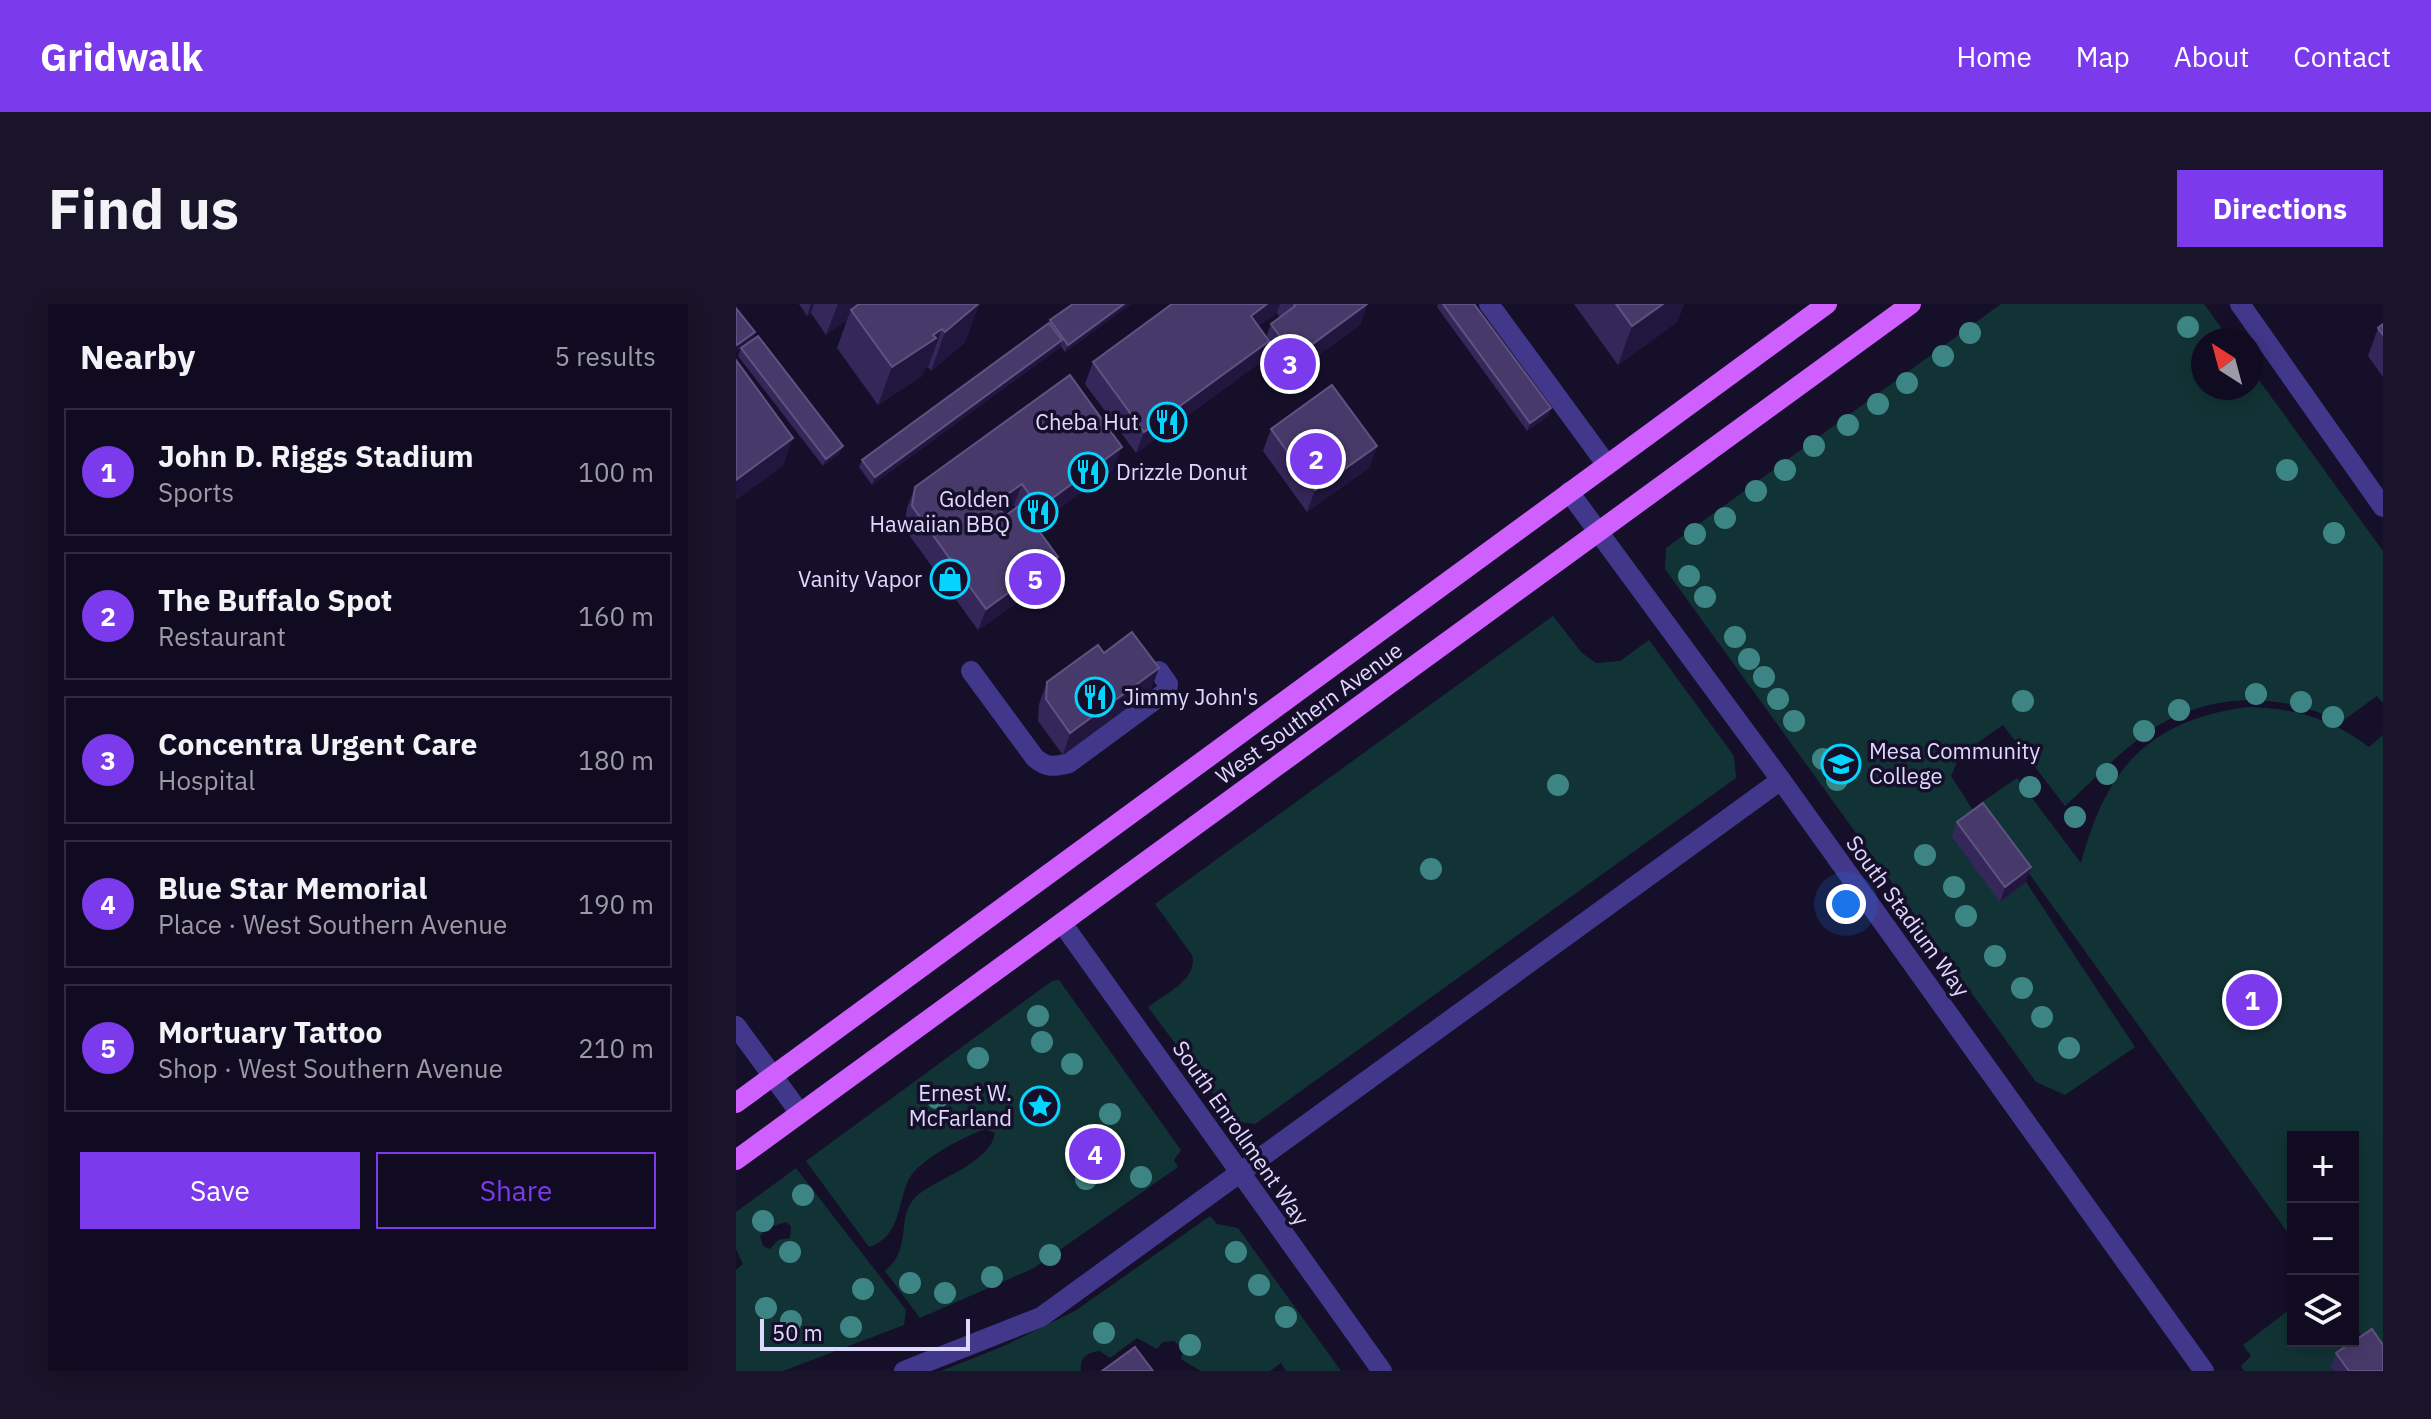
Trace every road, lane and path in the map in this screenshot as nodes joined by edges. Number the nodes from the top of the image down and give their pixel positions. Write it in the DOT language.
graph roads {
  1 [pos="1489,304"];
  2 [pos="1827,304"];
  3 [pos="1911,304"];
  4 [pos="2240,304"];
  5 [pos="1607,465"];
  6 [pos="1569,492"];
  7 [pos="2383,507"];
  8 [pos="1598,531"];
  9 [pos="971,671"];
  10 [pos="1159,671"];
  11 [pos="1781,780"];
  12 [pos="1062,923"];
  13 [pos="736,1026"];
  14 [pos="773,1076"];
  15 [pos="736,1103"];
  16 [pos="800,1113"];
  17 [pos="736,1160"];
  18 [pos="1239,1172"];
  19 [pos="904,1371"];
  20 [pos="1382,1371"];
  21 [pos="2204,1371"];
  1 -- 5 [label="street"];
  2 -- 5 [label="main road, West Southern Avenue"];
  3 -- 8 [label="main road, West Southern Avenue"];
  4 -- 7 [label="street"];
  5 -- 6 [label="main road, West Southern Avenue"];
  6 -- 8 [label="street, South Stadium Way"];
  6 -- 14 [label="main road, West Southern Avenue"];
  8 -- 11 [label="street, South Stadium Way"];
  8 -- 12 [label="main road, West Southern Avenue"];
  9 -- 10 [label="street"];
  11 -- 18 [label="street"];
  11 -- 21 [label="street, South Stadium Way"];
  12 -- 16 [label="main road, West Southern Avenue"];
  12 -- 18 [label="street, South Enrollment Way"];
  13 -- 14 [label="street"];
  14 -- 15 [label="main road, West Southern Avenue"];
  14 -- 16 [label="street"];
  16 -- 17 [label="main road, West Southern Avenue"];
  18 -- 19 [label="street"];
  18 -- 20 [label="street, South Enrollment Way"];
}
